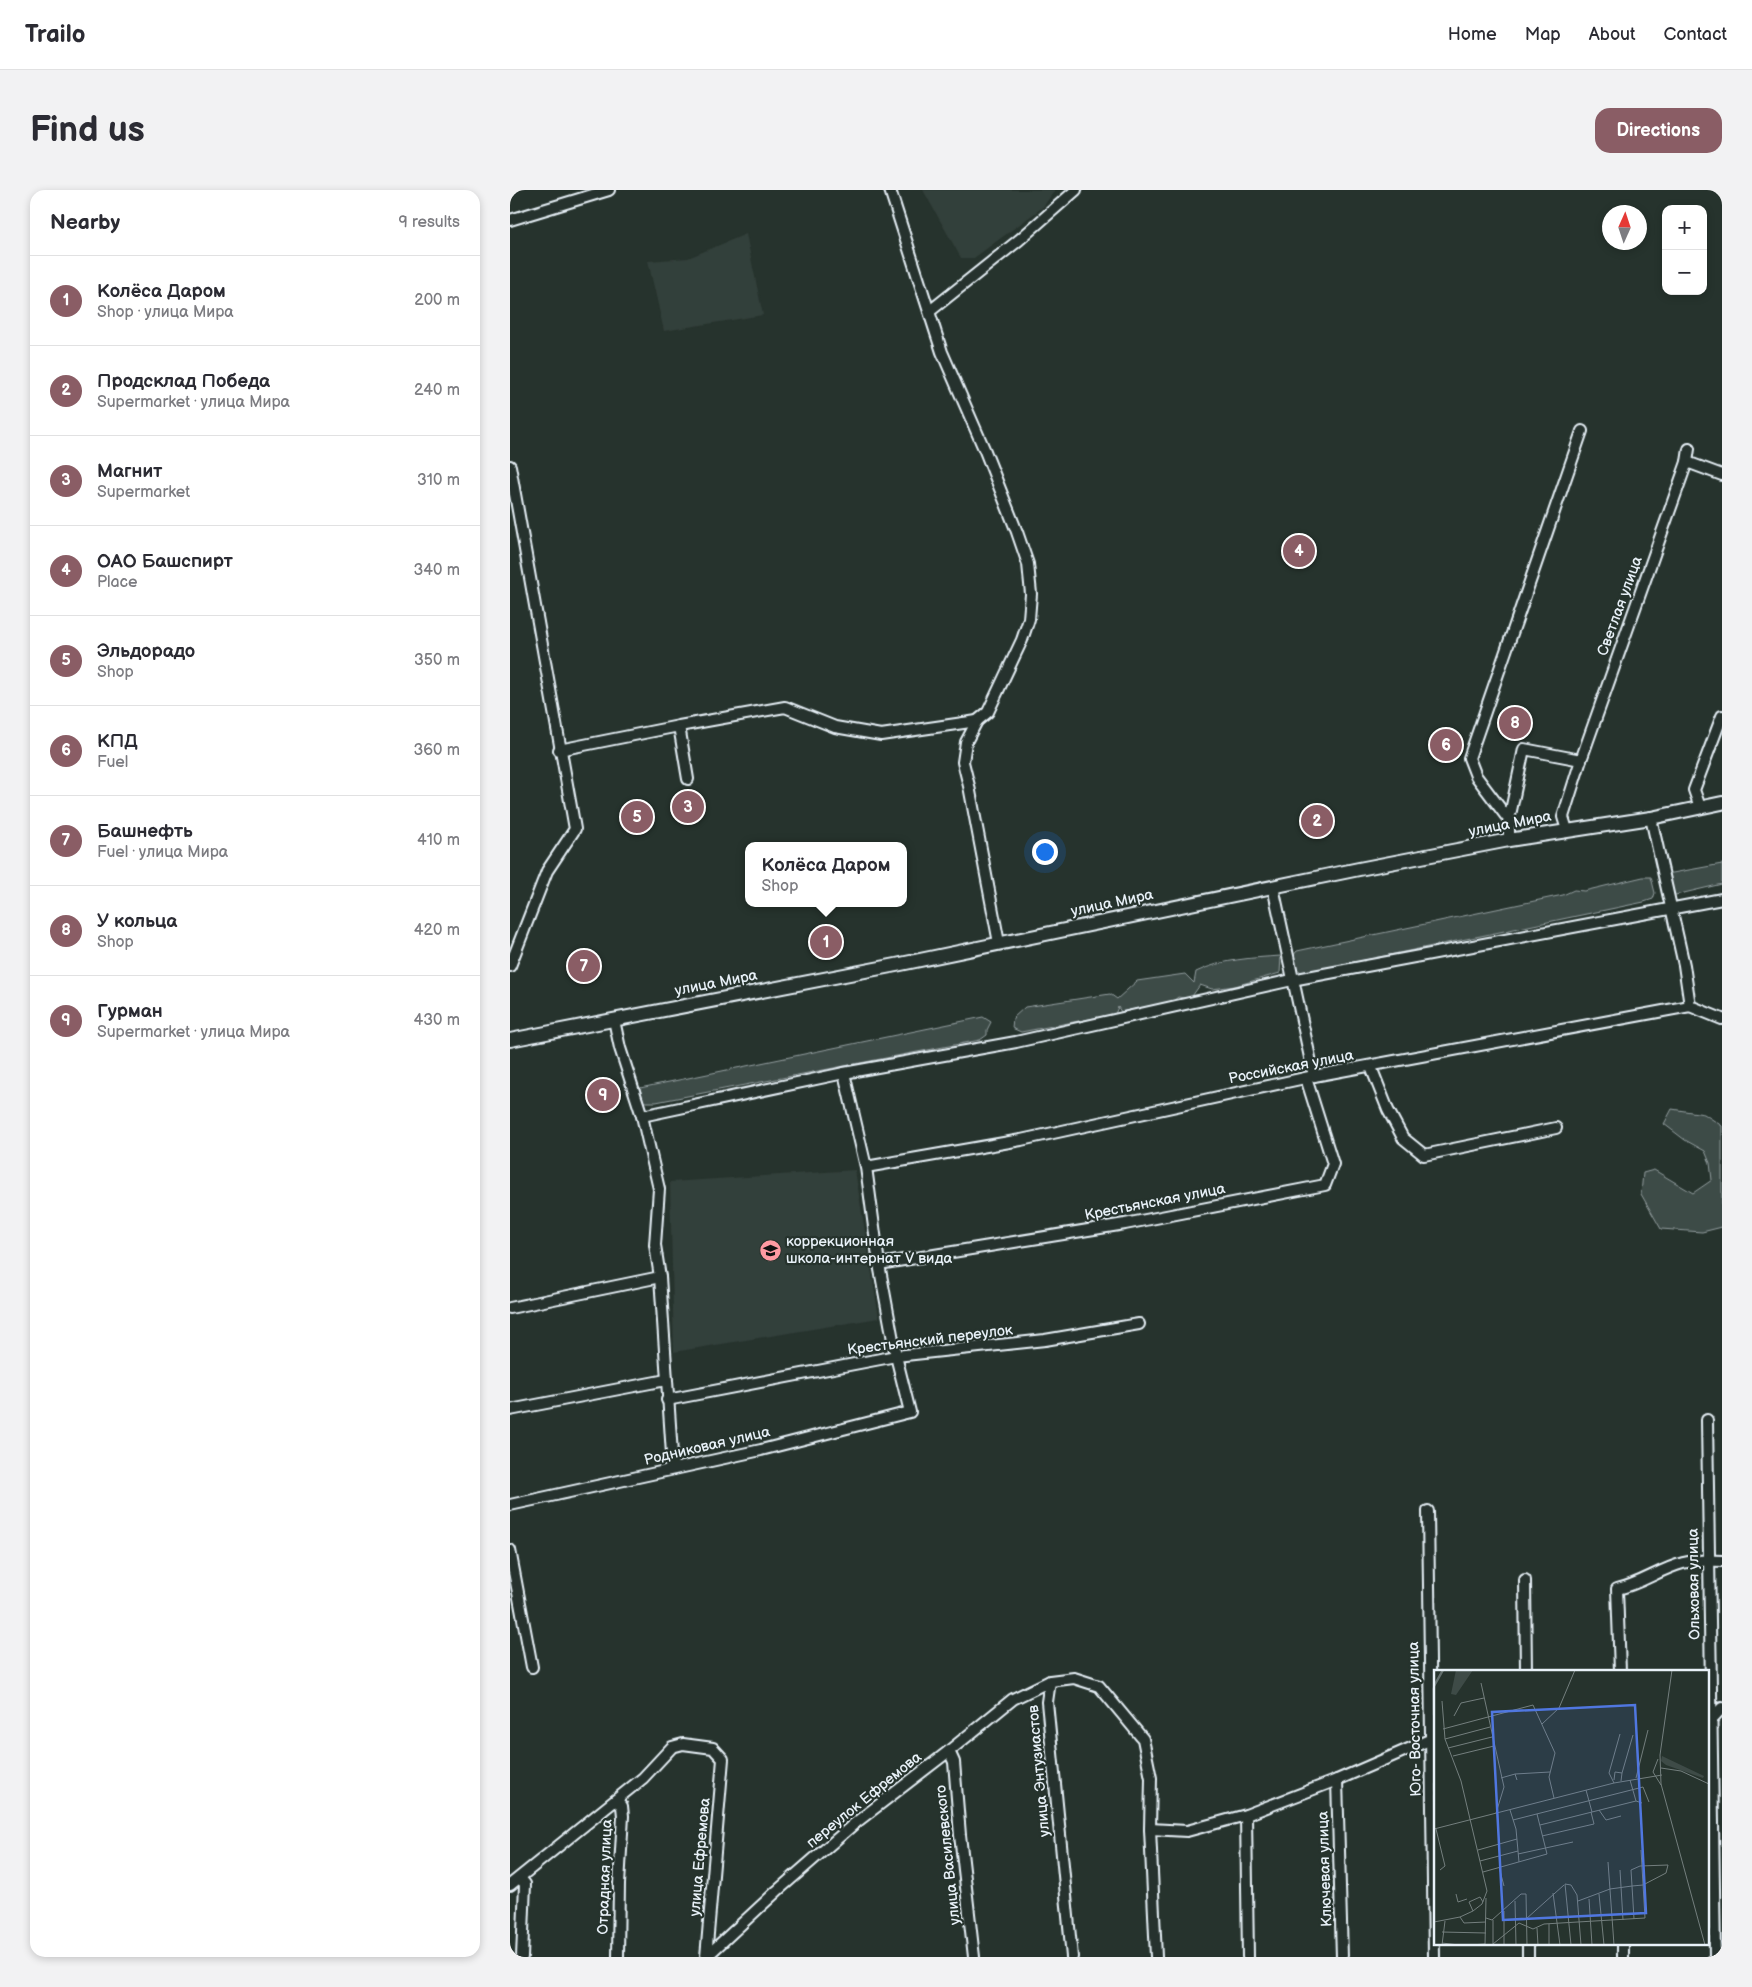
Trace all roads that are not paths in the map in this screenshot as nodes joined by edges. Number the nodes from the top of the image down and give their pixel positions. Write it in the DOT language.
graph roads {
  1 [pos="609,190"];
  2 [pos="890,190"];
  3 [pos="1076,190"];
  4 [pos="510,220"];
  5 [pos="930,311"];
  6 [pos="1582,432"];
  7 [pos="1689,449"];
  8 [pos="1688,462"];
  9 [pos="510,466"];
  10 [pos="1722,475"];
  11 [pos="511,480"];
  12 [pos="1722,716"];
  13 [pos="977,721"];
  14 [pos="678,726"];
  15 [pos="559,750"];
  16 [pos="1581,760"];
  17 [pos="688,779"];
  18 [pos="1722,803"];
  19 [pos="1700,808"];
  20 [pos="1651,818"];
  21 [pos="1508,820"];
  22 [pos="1567,830"];
  23 [pos="1509,840"];
  24 [pos="1273,886"];
  25 [pos="1722,899"];
  26 [pos="1670,908"];
  27 [pos="999,944"];
  28 [pos="510,966"];
  29 [pos="1292,980"];
  30 [pos="1690,1006"];
  31 [pos="1722,1019"];
  32 [pos="614,1020"];
  33 [pos="510,1040"];
  34 [pos="1371,1067"];
  35 [pos="844,1073"];
  36 [pos="1310,1077"];
  37 [pos="642,1116"];
  38 [pos="1556,1128"];
  39 [pos="866,1167"];
  40 [pos="879,1264"];
  41 [pos="660,1277"];
  42 [pos="510,1308"];
  43 [pos="1139,1324"];
  44 [pos="896,1356"];
  45 [pos="666,1380"];
  46 [pos="668,1400"];
  47 [pos="510,1410"];
  48 [pos="1707,1420"];
  49 [pos="673,1469"];
  50 [pos="510,1505"];
  51 [pos="1428,1511"];
  52 [pos="510,1550"];
  53 [pos="1708,1560"];
  54 [pos="1722,1561"];
  55 [pos="1525,1580"];
  56 [pos="532,1667"];
  57 [pos="1526,1670"];
  58 [pos="1620,1670"];
  59 [pos="1709,1670"];
  60 [pos="1050,1681"];
  61 [pos="1722,1708"];
  62 [pos="1710,1722"];
  63 [pos="1433,1738"];
  64 [pos="949,1751"];
  65 [pos="1337,1780"];
  66 [pos="616,1800"];
  67 [pos="1246,1815"];
  68 [pos="1150,1829"];
  69 [pos="520,1878"];
  70 [pos="510,1885"];
  71 [pos="1528,1944"];
  72 [pos="1623,1944"];
  73 [pos="522,1957"];
  74 [pos="618,1957"];
  75 [pos="706,1957"];
  76 [pos="974,1957"];
  77 [pos="1072,1957"];
  78 [pos="1156,1957"];
  79 [pos="1248,1957"];
  80 [pos="1342,1957"];
  81 [pos="1434,1957"];
  82 [pos="1528,1957"];
  83 [pos="1623,1957"];
  84 [pos="1715,1957"];
  1 -- 4 [label="street"];
  2 -- 5 [label="street"];
  3 -- 5 [label="street"];
  5 -- 13 [label="street"];
  6 -- 21 [label="street"];
  7 -- 8 [label="street, Светлая улица"];
  8 -- 10 [label="street"];
  8 -- 16 [label="street, Светлая улица"];
  9 -- 11 [label="street"];
  11 -- 15 [label="street"];
  12 -- 19 [label="street"];
  13 -- 14 [label="street"];
  13 -- 27 [label="street"];
  14 -- 15 [label="street"];
  14 -- 17 [label="street"];
  15 -- 28 [label="street"];
  16 -- 21 [label="street"];
  16 -- 22 [label="street, Светлая улица"];
  18 -- 19 [label="main road, улица Мира"];
  19 -- 20 [label="main road, улица Мира"];
  20 -- 22 [label="main road, улица Мира"];
  20 -- 26 [label="street"];
  21 -- 23 [label="street"];
  22 -- 23 [label="main road, улица Мира"];
  23 -- 24 [label="main road, улица Мира"];
  24 -- 27 [label="main road, улица Мира"];
  24 -- 29 [label="street"];
  25 -- 26 [label="street"];
  26 -- 29 [label="street"];
  26 -- 30 [label="street"];
  27 -- 32 [label="main road, улица Мира"];
  29 -- 35 [label="street"];
  29 -- 36 [label="street"];
  30 -- 31 [label="street"];
  30 -- 34 [label="street, Российская улица"];
  32 -- 33 [label="main road, улица Мира"];
  32 -- 37 [label="street"];
  34 -- 36 [label="street, Российская улица"];
  34 -- 38 [label="street"];
  35 -- 37 [label="street"];
  35 -- 39 [label="street"];
  36 -- 39 [label="street, Российская улица"];
  36 -- 40 [label="street, Крестьянская улица"];
  37 -- 41 [label="street"];
  39 -- 40 [label="street"];
  40 -- 44 [label="street"];
  41 -- 42 [label="street"];
  41 -- 45 [label="street"];
  43 -- 44 [label="street, Крестьянский переулок"];
  44 -- 46 [label="street, Крестьянский переулок"];
  44 -- 49 [label="street, Родниковая улица"];
  45 -- 46 [label="street"];
  45 -- 47 [label="street"];
  46 -- 49 [label="street"];
  48 -- 53 [label="street, Ольховая улица"];
  49 -- 50 [label="street, Родниковая улица"];
  51 -- 63 [label="street, Юго- Восточная улица"];
  52 -- 56 [label="street"];
  53 -- 54 [label="street"];
  53 -- 58 [label="street"];
  53 -- 59 [label="street, Ольховая улица"];
  55 -- 57 [label="street"];
  60 -- 64 [label="street, переулок Ефремова"];
  60 -- 68 [label="street"];
  60 -- 77 [label="street, улица Энтузиастов"];
  61 -- 62 [label="street"];
  62 -- 84 [label="street, Ольховая улица"];
  63 -- 65 [label="street"];
  63 -- 81 [label="street, Юго- Восточная улица"];
  64 -- 75 [label="street, переулок Ефремова"];
  64 -- 76 [label="street, улица Василевского"];
  65 -- 67 [label="street"];
  65 -- 80 [label="street, Ключевая улица"];
  66 -- 69 [label="street"];
  66 -- 74 [label="street, Отрадная улица"];
  66 -- 75 [label="street, улица Ефремова"];
  67 -- 68 [label="street"];
  67 -- 79 [label="street"];
  68 -- 78 [label="street"];
  69 -- 70 [label="street"];
  69 -- 73 [label="street"];
  71 -- 82 [label="street"];
  72 -- 83 [label="street"];
}
